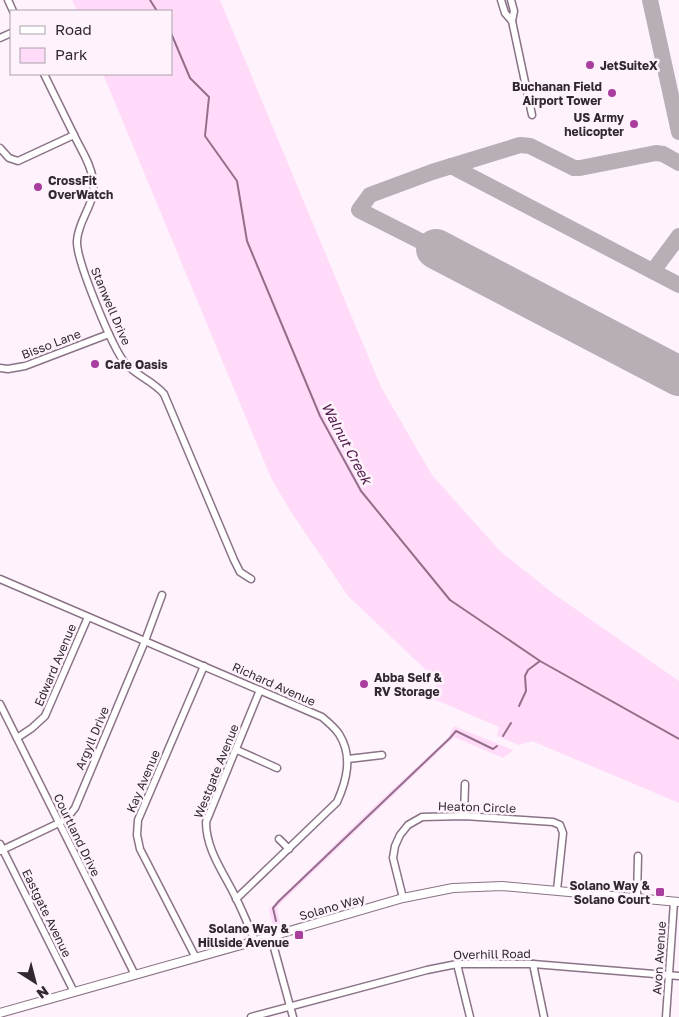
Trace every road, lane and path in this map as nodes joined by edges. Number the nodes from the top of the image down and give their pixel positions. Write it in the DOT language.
graph roads {
  1 [pos="501,0"];
  2 [pos="511,0"];
  3 [pos="512,21"];
  4 [pos="44,75"];
  5 [pos="532,115"];
  6 [pos="74,135"];
  7 [pos="0,148"];
  8 [pos="109,334"];
  9 [pos="0,368"];
  10 [pos="0,579"];
  11 [pos="251,579"];
  12 [pos="162,595"];
  13 [pos="88,617"];
  14 [pos="145,641"];
  15 [pos="204,666"];
  16 [pos="260,690"];
  17 [pos="0,704"];
  18 [pos="17,738"];
  19 [pos="236,750"];
  20 [pos="382,754"];
  21 [pos="348,759"];
  22 [pos="277,768"];
  23 [pos="465,784"];
  24 [pos="464,816"];
  25 [pos="59,823"];
  26 [pos="279,839"];
  27 [pos="1,848"];
  28 [pos="289,849"];
  29 [pos="638,856"];
  30 [pos="557,890"];
  31 [pos="637,897"];
  32 [pos="403,898"];
  33 [pos="236,899"];
  34 [pos="677,902"];
  35 [pos="271,937"];
  36 [pos="255,941"];
  37 [pos="196,958"];
  38 [pos="458,964"];
  39 [pos="533,964"];
  40 [pos="134,975"];
  41 [pos="669,975"];
  42 [pos="679,976"];
  43 [pos="74,992"];
  44 [pos="290,1006"];
  45 [pos="0,1013"];
  46 [pos="252,1017"];
  47 [pos="293,1017"];
  48 [pos="470,1017"];
  49 [pos="544,1017"];
  50 [pos="666,1017"];
  1 -- 3 [label="street"];
  2 -- 3 [label="street"];
  3 -- 5 [label="street"];
  4 -- 6 [label="street, Stanwell Drive"];
  6 -- 7 [label="street"];
  6 -- 8 [label="street, Stanwell Drive"];
  8 -- 9 [label="street, Bisso Lane"];
  8 -- 11 [label="street, Stanwell Drive"];
  10 -- 13 [label="street, Richard Avenue"];
  12 -- 14 [label="street, Argyll Drive"];
  13 -- 14 [label="street, Richard Avenue"];
  13 -- 18 [label="street, Edward Avenue"];
  14 -- 15 [label="street, Richard Avenue"];
  14 -- 25 [label="street, Argyll Drive"];
  15 -- 16 [label="street, Richard Avenue"];
  15 -- 37 [label="street, Kay Avenue"];
  16 -- 19 [label="street, Westgate Avenue"];
  16 -- 21 [label="street, Richard Avenue"];
  17 -- 18 [label="street, Courtland Drive"];
  18 -- 25 [label="street, Courtland Drive"];
  19 -- 22 [label="street"];
  19 -- 33 [label="street, Westgate Avenue"];
  20 -- 21 [label="street"];
  21 -- 28 [label="street, Richard Avenue"];
  23 -- 24 [label="street"];
  24 -- 30 [label="street, Heaton Circle"];
  24 -- 32 [label="street, Heaton Circle"];
  25 -- 27 [label="street, Argyll Drive"];
  25 -- 40 [label="street, Courtland Drive"];
  26 -- 28 [label="street"];
  27 -- 43 [label="street, Eastgate Avenue"];
  28 -- 33 [label="street, Richard Avenue"];
  29 -- 31 [label="street"];
  30 -- 31 [label="street, Solano Way"];
  30 -- 32 [label="street, Solano Way"];
  31 -- 34 [label="street, Solano Way"];
  32 -- 35 [label="street, Solano Way"];
  33 -- 36 [label="street, Westgate Avenue"];
  34 -- 41 [label="street, Avon Avenue"];
  35 -- 36 [label="street, Solano Way"];
  35 -- 44 [label="street"];
  36 -- 37 [label="street, Solano Way"];
  37 -- 40 [label="street, Solano Way"];
  38 -- 39 [label="street, Overhill Road"];
  38 -- 44 [label="street, Overhill Road"];
  38 -- 48 [label="street"];
  39 -- 41 [label="street, Overhill Road"];
  39 -- 49 [label="street"];
  40 -- 43 [label="street, Solano Way"];
  41 -- 42 [label="street, Overhill Road"];
  41 -- 50 [label="street, Avon Avenue"];
  43 -- 45 [label="street, Solano Way"];
  44 -- 46 [label="street, Overhill Road"];
  44 -- 47 [label="street"];
}
